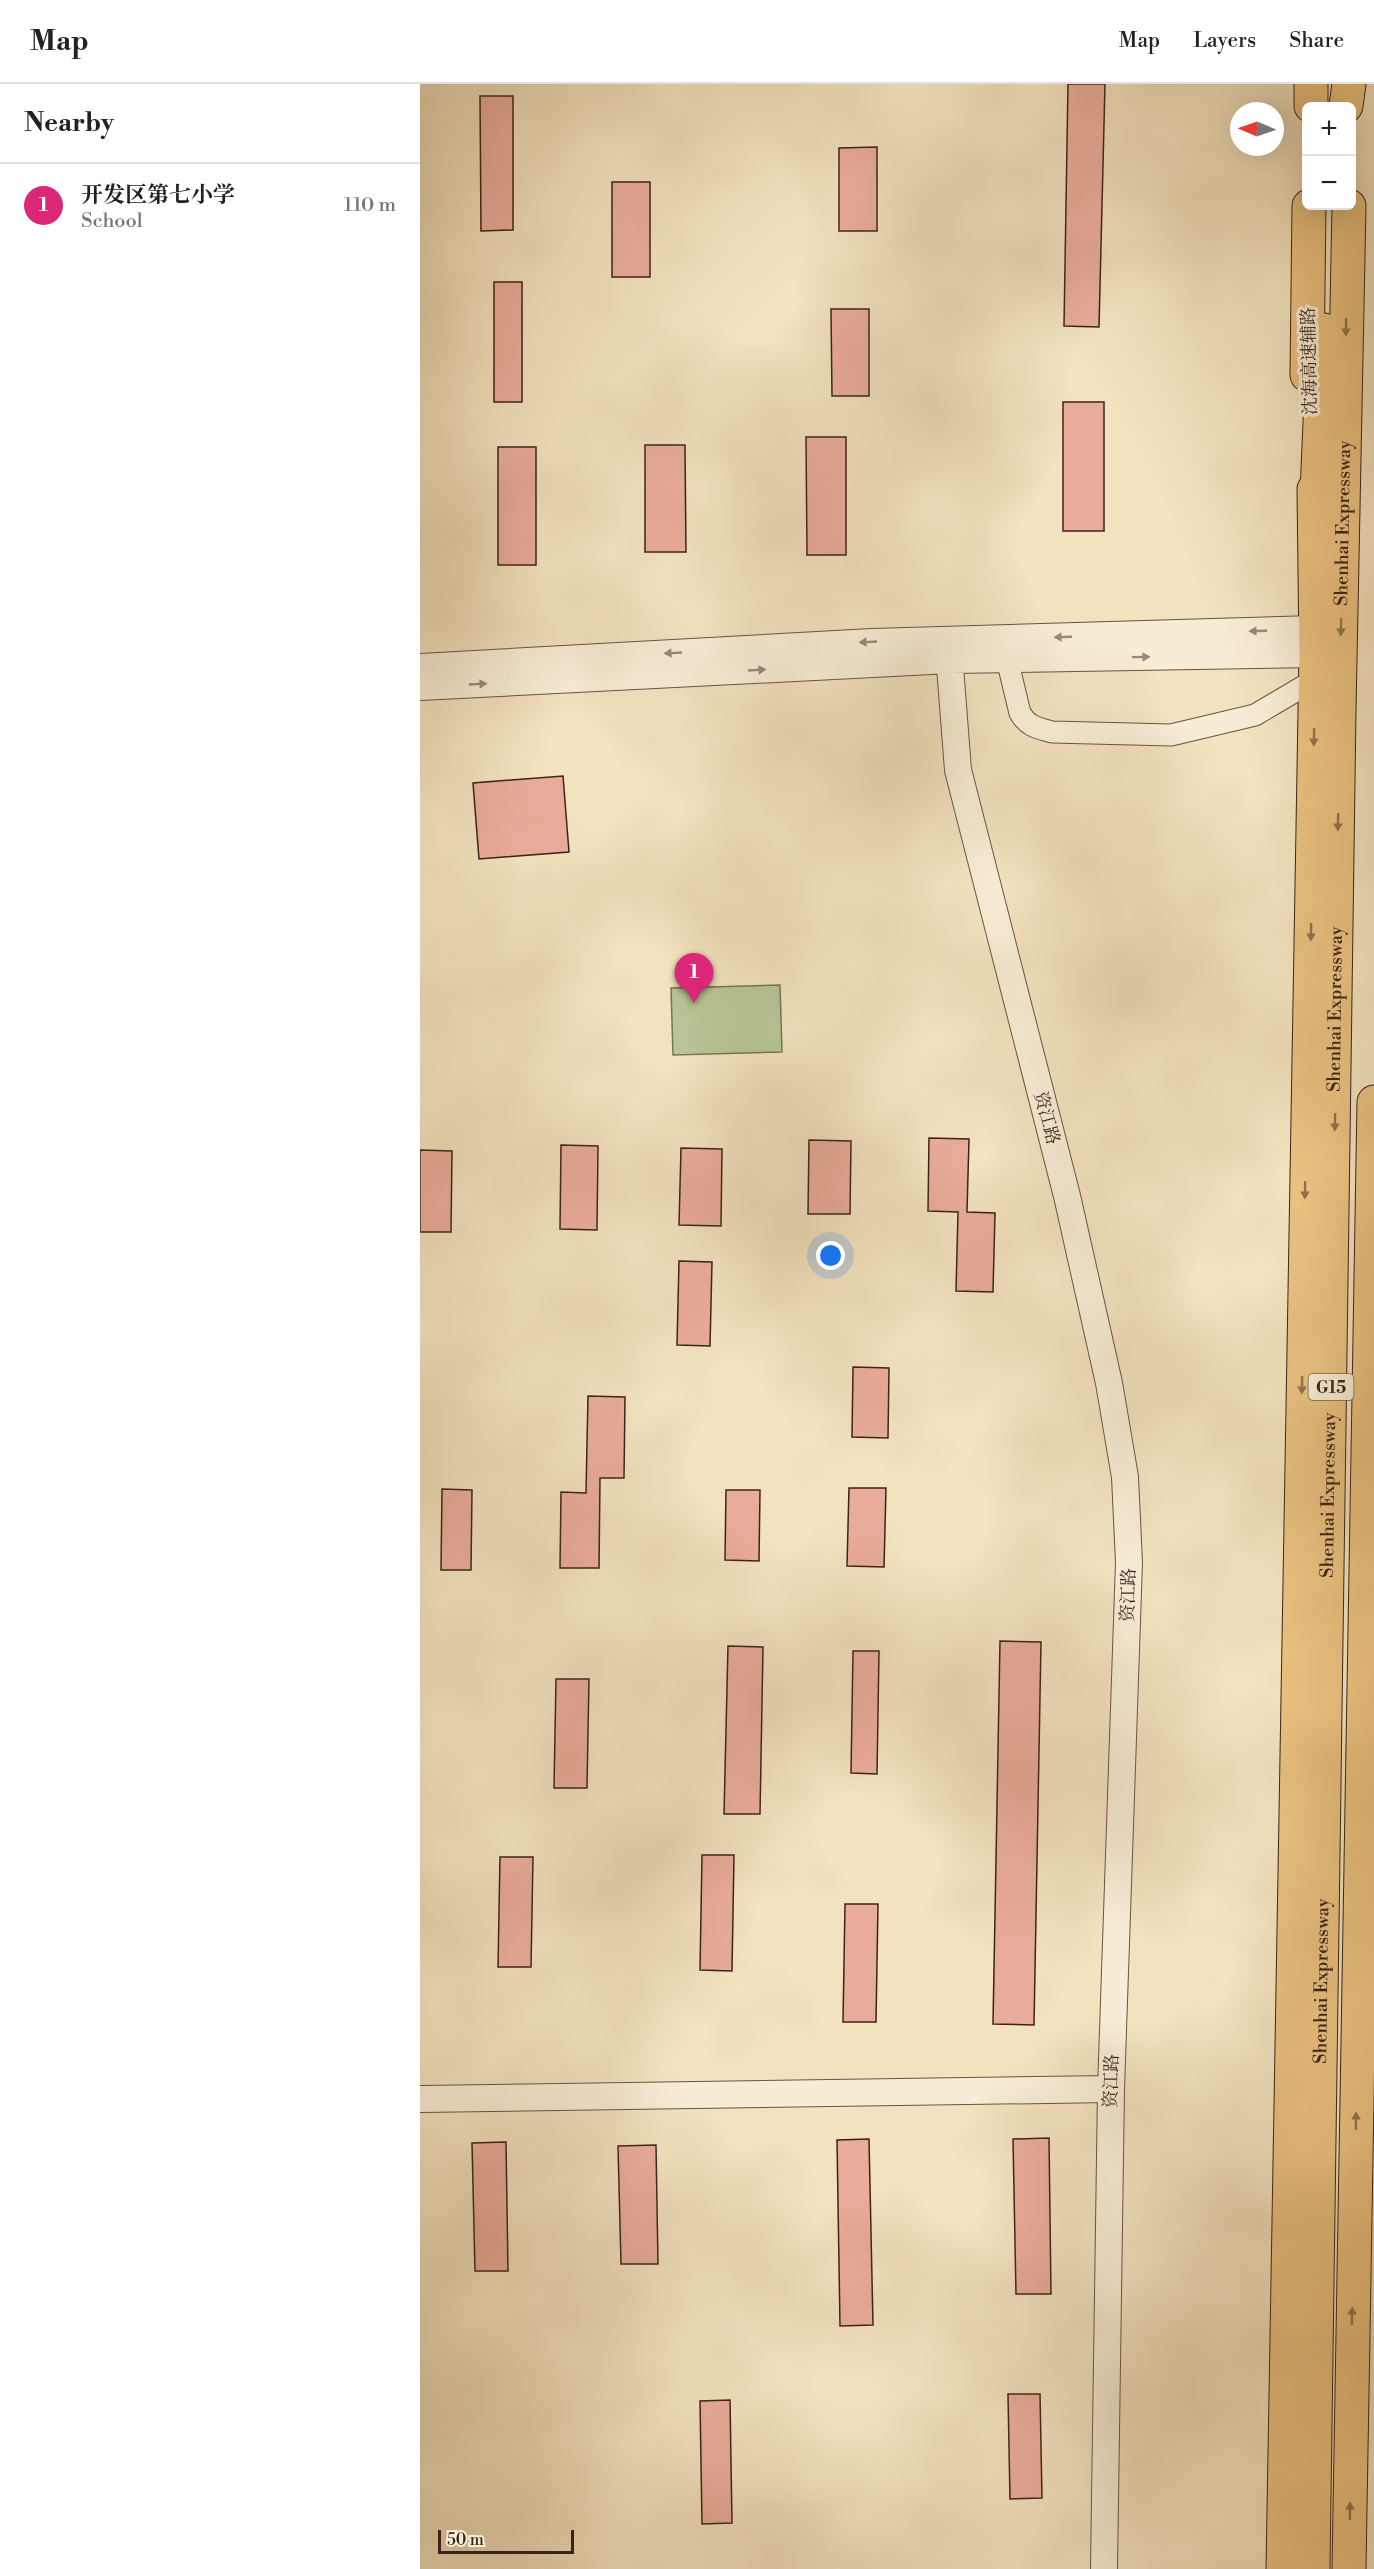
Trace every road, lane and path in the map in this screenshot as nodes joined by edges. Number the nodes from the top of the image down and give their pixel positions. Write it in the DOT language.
graph roads {
  1 [pos="1311,84"];
  2 [pos="1350,84"];
  3 [pos="1311,102"];
  4 [pos="1348,102"];
  5 [pos="1309,210"];
  6 [pos="1336,210"];
  7 [pos="1349,210"];
  8 [pos="1316,516"];
  9 [pos="950,651"];
  10 [pos="1316,654"];
  11 [pos="1007,659"];
  12 [pos="420,667"];
  13 [pos="420,687"];
  14 [pos="1374,1102"];
  15 [pos="1111,2090"];
  16 [pos="420,2099"];
  17 [pos="1104,2569"];
  18 [pos="1283,2569"];
  19 [pos="1313,2569"];
  20 [pos="1349,2569"];
  1 -- 3 [label="highway"];
  2 -- 4 [label="highway"];
  5 -- 8 [label="highway, 沈海高速辅路"];
  6 -- 8 [label="highway"];
  7 -- 19 [label="highway, Shenhai Expressway / G15, one-way"];
  8 -- 10 [label="highway"];
  10 -- 9 [label="street, one-way"];
  9 -- 11 [label="street"];
  9 -- 12 [label="street, one-way"];
  13 -- 9 [label="street, one-way"];
  9 -- 15 [label="street, 资江路"];
  11 -- 10 [label="street, one-way"];
  10 -- 11 [label="street"];
  10 -- 18 [label="highway, one-way"];
  20 -- 14 [label="highway, Shenhai Expressway / G15, one-way"];
  15 -- 16 [label="street"];
  15 -- 17 [label="street, 资江路"];
}
